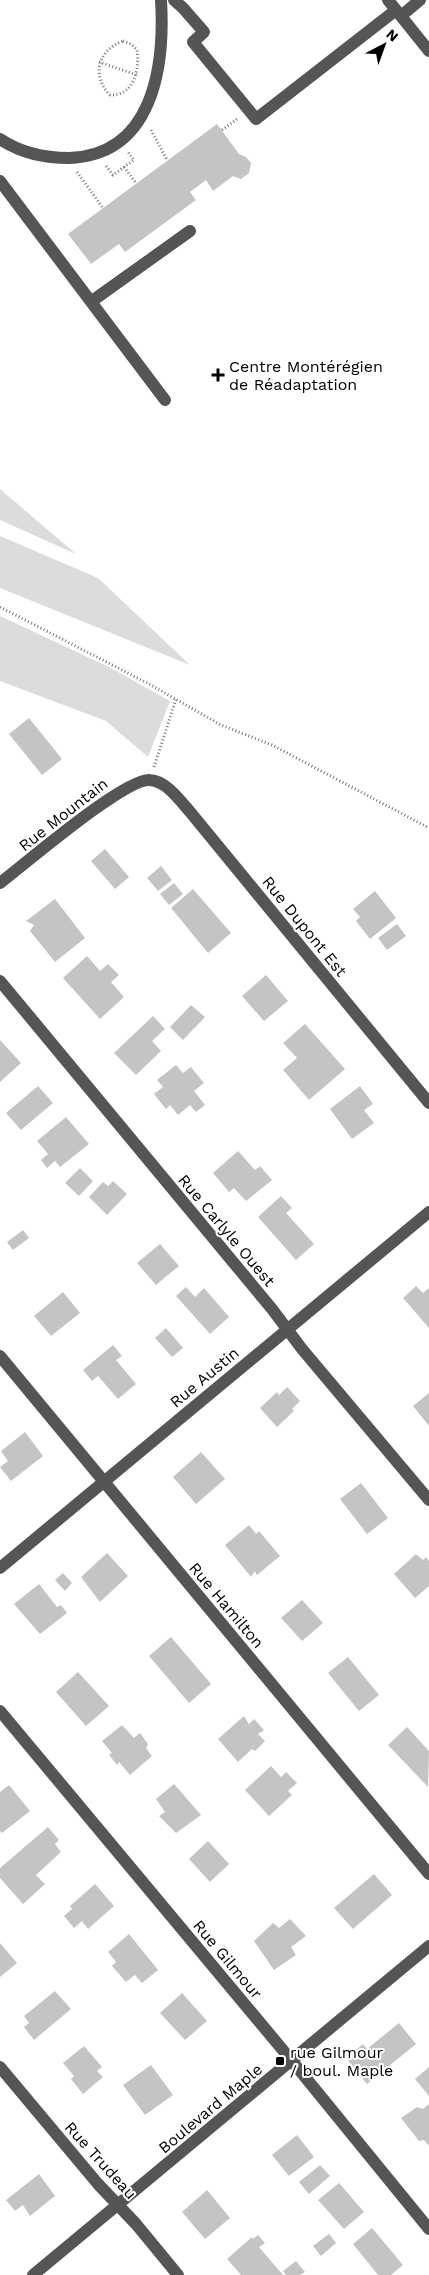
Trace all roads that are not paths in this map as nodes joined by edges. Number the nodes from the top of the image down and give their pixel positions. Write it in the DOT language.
graph roads {
  1 [pos="161,0"];
  2 [pos="174,0"];
  3 [pos="388,0"];
  4 [pos="420,0"];
  5 [pos="398,13"];
  6 [pos="429,51"];
  7 [pos="0,139"];
  8 [pos="0,181"];
  9 [pos="190,231"];
  10 [pos="92,301"];
  11 [pos="165,400"];
  12 [pos="149,779"];
  13 [pos="0,883"];
  14 [pos="0,981"];
  15 [pos="429,1103"];
  16 [pos="429,1212"];
  17 [pos="288,1330"];
  18 [pos="0,1356"];
  19 [pos="104,1482"];
  20 [pos="429,1500"];
  21 [pos="0,1568"];
  22 [pos="0,1711"];
  23 [pos="429,1874"];
  24 [pos="429,1946"];
  25 [pos="292,2061"];
  26 [pos="0,2067"];
  27 [pos="118,2204"];
  28 [pos="429,2229"];
  29 [pos="33,2275"];
  30 [pos="178,2275"];
  1 -- 7 [label="street"];
  2 -- 5 [label="street"];
  3 -- 5 [label="street"];
  4 -- 5 [label="street"];
  5 -- 6 [label="street"];
  8 -- 10 [label="street"];
  9 -- 10 [label="street"];
  10 -- 11 [label="street"];
  12 -- 13 [label="street, Rue Mountain"];
  12 -- 15 [label="street, Rue Dupont Est"];
  14 -- 17 [label="street, Rue Carlyle Ouest"];
  16 -- 17 [label="street, Rue Austin"];
  17 -- 19 [label="street, Rue Austin"];
  17 -- 20 [label="street, Rue Carlyle Ouest"];
  18 -- 19 [label="street, Rue Hamilton"];
  19 -- 21 [label="street, Rue Austin"];
  19 -- 23 [label="street, Rue Hamilton"];
  22 -- 25 [label="street, Rue Gilmour"];
  24 -- 25 [label="street, Boulevard Maple"];
  25 -- 27 [label="street, Boulevard Maple"];
  25 -- 28 [label="street, Rue Gilmour"];
  26 -- 27 [label="street, Rue Trudeau"];
  27 -- 29 [label="street, Boulevard Maple"];
  27 -- 30 [label="street, Rue Trudeau"];
}
